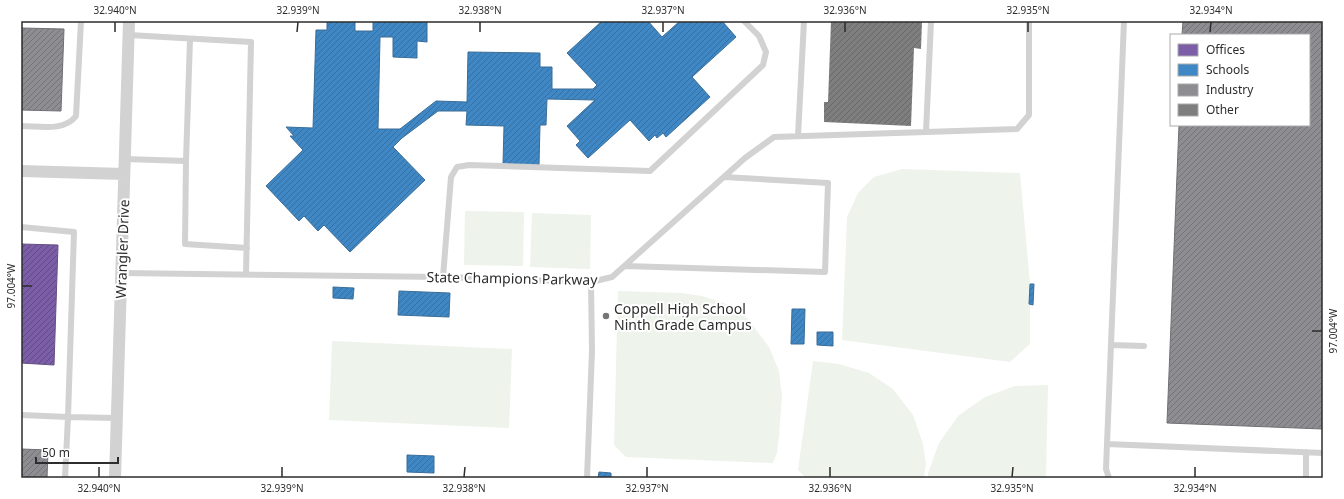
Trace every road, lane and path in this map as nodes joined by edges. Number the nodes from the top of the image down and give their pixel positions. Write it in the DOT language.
graph roads {
  1 [pos="81,21"];
  2 [pos="129,21"];
  3 [pos="744,21"];
  4 [pos="804,21"];
  5 [pos="931,21"];
  6 [pos="1029,21"];
  7 [pos="1124,21"];
  8 [pos="129,35"];
  9 [pos="190,39"];
  10 [pos="21,126"];
  11 [pos="923,132"];
  12 [pos="798,136"];
  13 [pos="125,159"];
  14 [pos="186,161"];
  15 [pos="21,170"];
  16 [pos="124,174"];
  17 [pos="724,177"];
  18 [pos="21,228"];
  19 [pos="247,248"];
  20 [pos="625,266"];
  21 [pos="121,273"];
  22 [pos="246,274"];
  23 [pos="443,277"];
  24 [pos="591,282"];
  25 [pos="1111,345"];
  26 [pos="1144,346"];
  27 [pos="21,414"];
  28 [pos="68,417"];
  29 [pos="117,418"];
  30 [pos="1107,444"];
  31 [pos="1306,452"];
  32 [pos="1323,453"];
  33 [pos="65,478"];
  34 [pos="115,478"];
  35 [pos="587,478"];
  36 [pos="1109,478"];
  37 [pos="1306,478"];
  1 -- 10 [label="lane"];
  2 -- 8 [label="street, Wrangler Drive"];
  3 -- 23 [label="lane"];
  4 -- 12 [label="lane"];
  5 -- 11 [label="lane"];
  6 -- 11 [label="lane, State Champions Parkway"];
  7 -- 25 [label="lane"];
  8 -- 9 [label="lane"];
  8 -- 13 [label="street, Wrangler Drive"];
  9 -- 14 [label="lane"];
  9 -- 19 [label="lane"];
  11 -- 12 [label="lane, State Champions Parkway"];
  12 -- 17 [label="lane, State Champions Parkway"];
  13 -- 14 [label="lane"];
  13 -- 16 [label="street, Wrangler Drive"];
  14 -- 19 [label="lane"];
  15 -- 16 [label="street"];
  16 -- 21 [label="street, Wrangler Drive"];
  17 -- 20 [label="lane, State Champions Parkway"];
  17 -- 20 [label="lane"];
  18 -- 28 [label="lane"];
  19 -- 22 [label="lane"];
  20 -- 24 [label="lane, State Champions Parkway"];
  21 -- 22 [label="lane, State Champions Parkway"];
  21 -- 29 [label="street, Wrangler Drive"];
  22 -- 23 [label="lane, State Champions Parkway"];
  23 -- 24 [label="lane, State Champions Parkway"];
  24 -- 35 [label="lane"];
  25 -- 26 [label="lane"];
  25 -- 30 [label="lane"];
  27 -- 28 [label="lane"];
  28 -- 29 [label="lane"];
  28 -- 33 [label="lane"];
  29 -- 34 [label="street, Wrangler Drive"];
  30 -- 31 [label="lane"];
  30 -- 36 [label="lane"];
  31 -- 32 [label="lane"];
  31 -- 37 [label="lane"];
}
